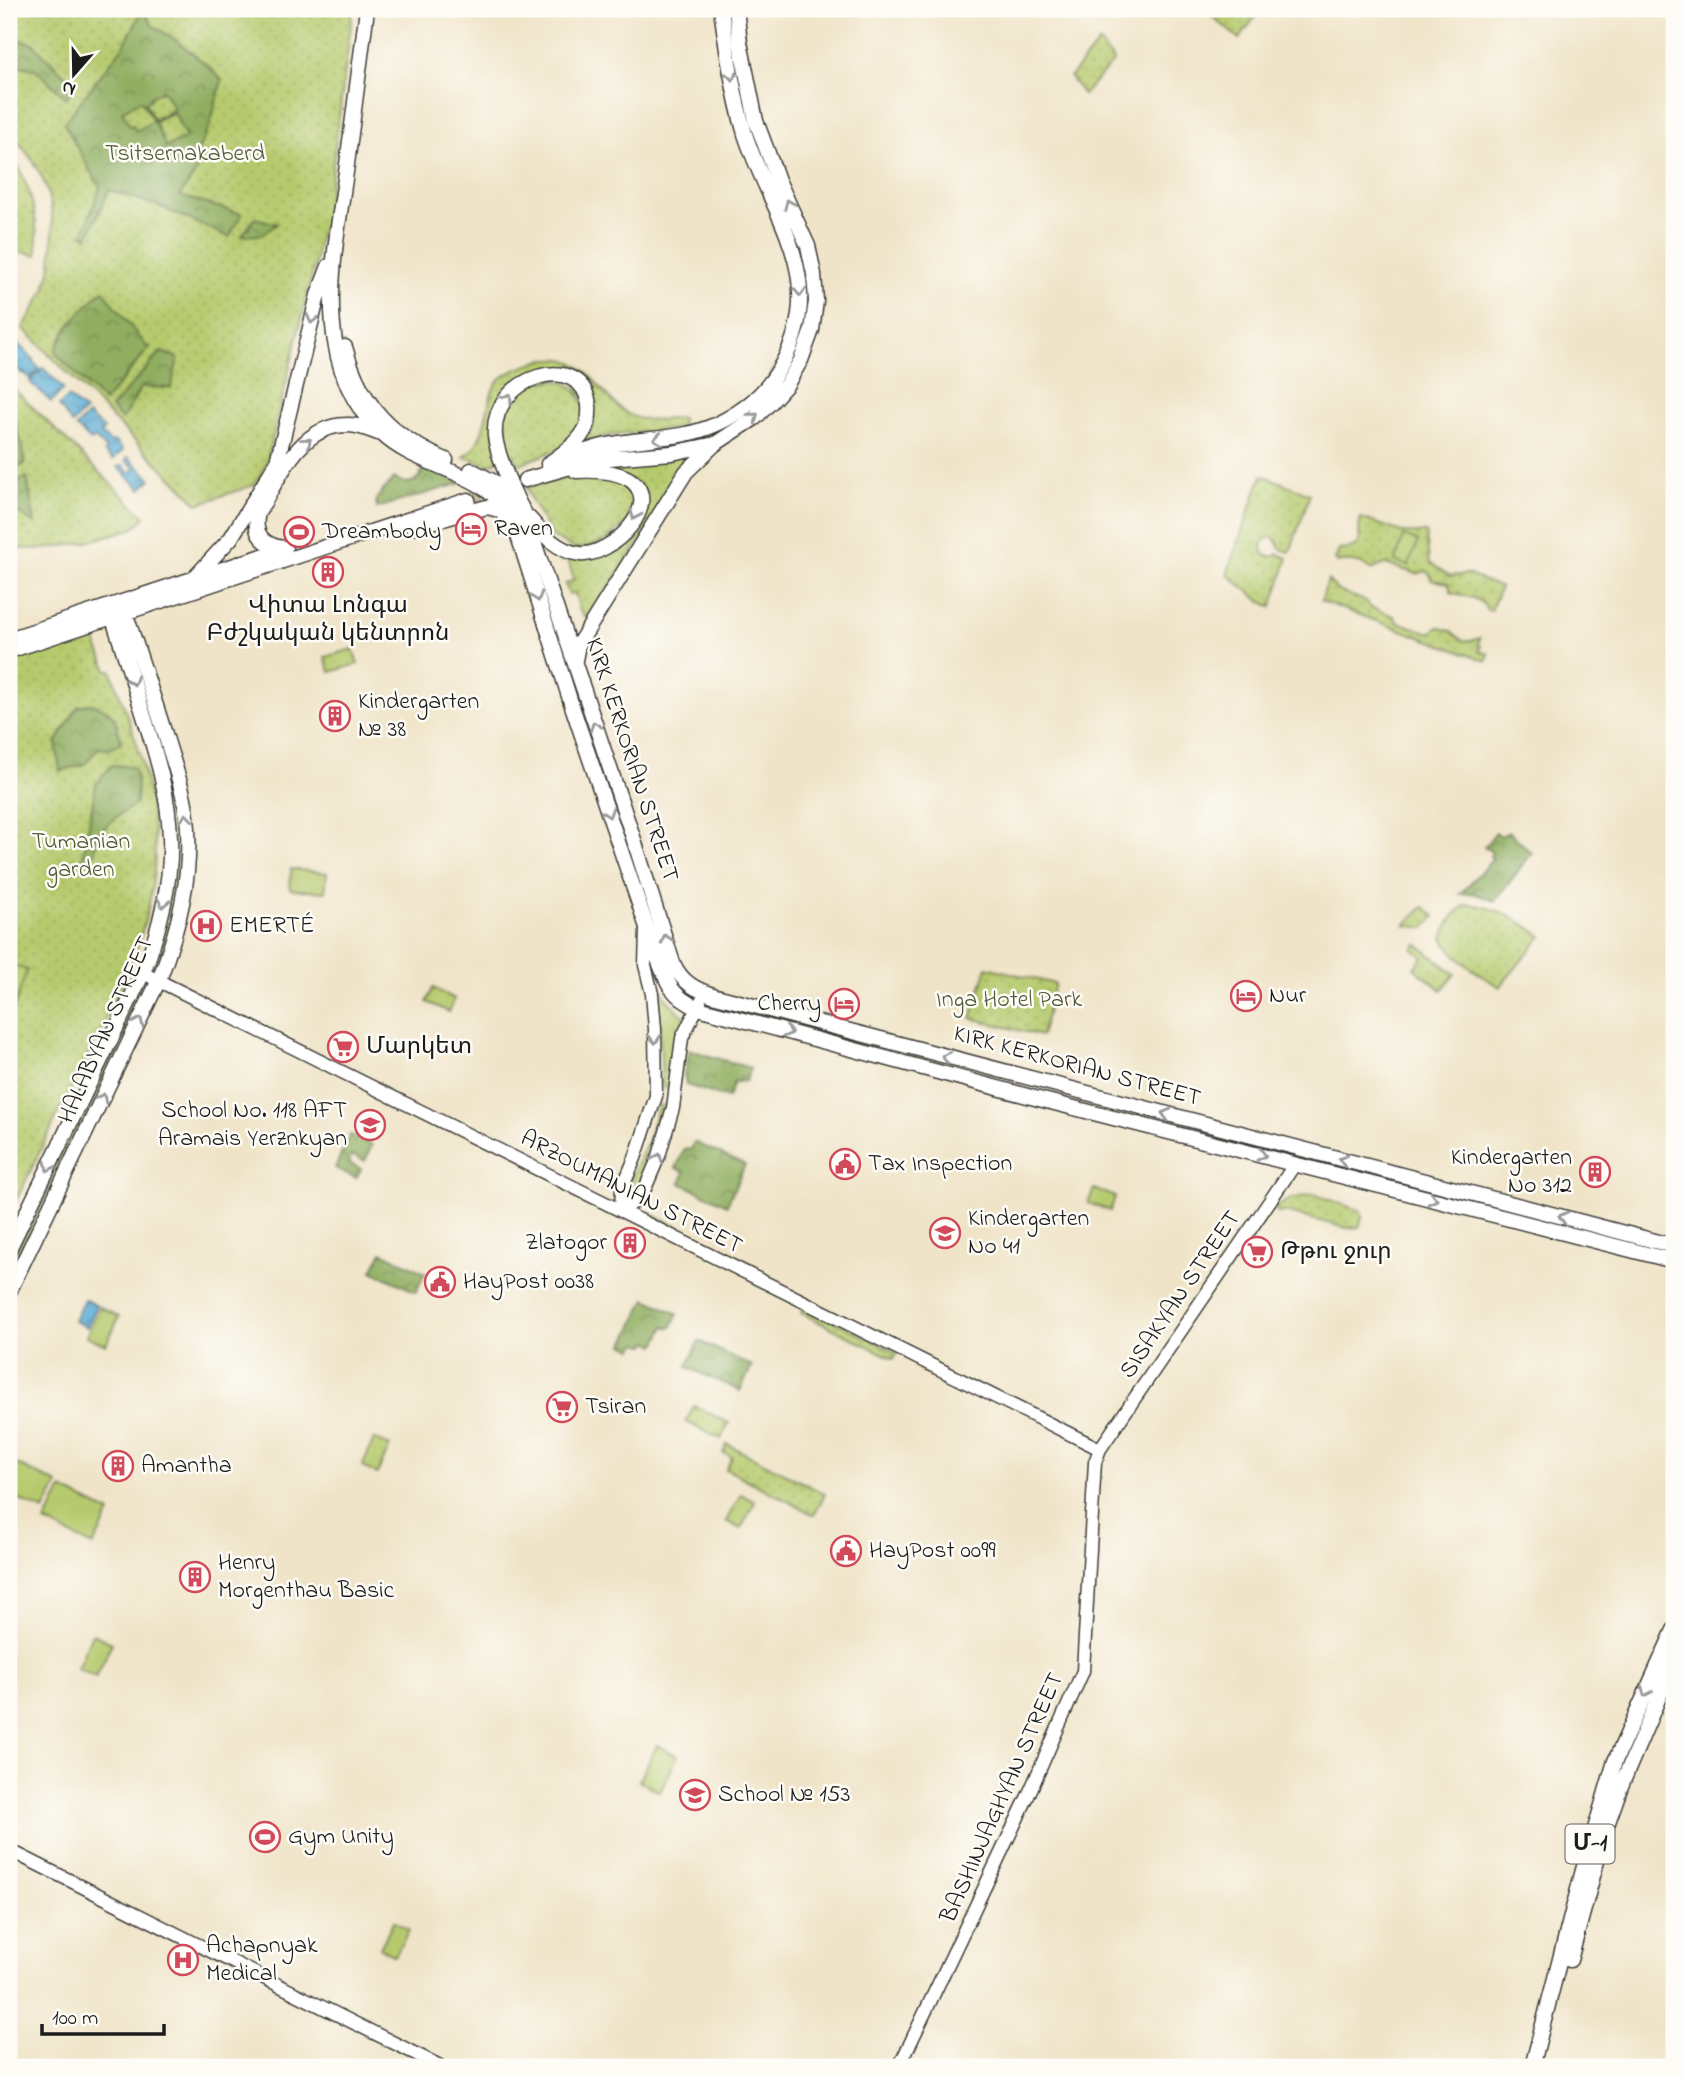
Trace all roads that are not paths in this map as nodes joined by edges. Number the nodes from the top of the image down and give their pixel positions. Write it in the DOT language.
graph roads {
  1 [pos="367,9"];
  2 [pos="375,9"];
  3 [pos="721,9"];
  4 [pos="736,9"];
  5 [pos="733,43"];
  6 [pos="334,255"];
  7 [pos="382,434"];
  8 [pos="715,444"];
  9 [pos="551,467"];
  10 [pos="523,476"];
  11 [pos="515,497"];
  12 [pos="524,512"];
  13 [pos="516,532"];
  14 [pos="287,548"];
  15 [pos="249,571"];
  16 [pos="194,579"];
  17 [pos="116,609"];
  18 [pos="9,639"];
  19 [pos="9,651"];
  20 [pos="575,661"];
  21 [pos="646,922"];
  22 [pos="143,973"];
  23 [pos="159,980"];
  24 [pos="703,992"];
  25 [pos="698,1008"];
  26 [pos="1295,1164"];
  27 [pos="621,1211"];
  28 [pos="1674,1246"];
  29 [pos="9,1249"];
  30 [pos="1674,1261"];
  31 [pos="9,1292"];
  32 [pos="1100,1448"];
  33 [pos="1674,1630"];
  34 [pos="1674,1662"];
  35 [pos="9,1850"];
  36 [pos="442,2067"];
  37 [pos="899,2067"];
  38 [pos="1532,2067"];
  39 [pos="1542,2067"];
  1 -- 6 [label="main road"];
  2 -- 11 [label="main road"];
  3 -- 5 [label="main road"];
  4 -- 5 [label="main road"];
  8 -- 5 [label="main road, one-way"];
  5 -- 9 [label="main road, one-way"];
  6 -- 7 [label="main road"];
  6 -- 16 [label="main road, one-way"];
  7 -- 13 [label="main road, KIRK KERKORIAN STREET"];
  14 -- 7 [label="main road, one-way"];
  8 -- 9 [label="main road"];
  8 -- 20 [label="main road"];
  9 -- 10 [label="main road"];
  11 -- 9 [label="main road, one-way"];
  9 -- 12 [label="main road, one-way"];
  11 -- 12 [label="main road, KIRK KERKORIAN STREET"];
  12 -- 20 [label="main road, KIRK KERKORIAN STREET"];
  13 -- 15 [label="main road"];
  13 -- 21 [label="main road, KIRK KERKORIAN STREET, one-way"];
  14 -- 15 [label="main road"];
  14 -- 16 [label="main road"];
  15 -- 17 [label="main road"];
  16 -- 17 [label="main road"];
  17 -- 18 [label="main road"];
  17 -- 19 [label="main road"];
  17 -- 22 [label="main road, HALABYAN STREET, one-way"];
  23 -- 17 [label="main road, HALABYAN STREET, one-way"];
  24 -- 20 [label="main road, KIRK KERKORIAN STREET, one-way"];
  21 -- 25 [label="main road, KIRK KERKORIAN STREET"];
  21 -- 27 [label="main road, one-way"];
  22 -- 23 [label="main road, ARZOUMANIAN STREET"];
  22 -- 29 [label="main road, HALABYAN STREET, one-way"];
  23 -- 27 [label="main road, ARZOUMANIAN STREET"];
  31 -- 23 [label="main road, HALABYAN STREET, one-way"];
  24 -- 25 [label="main road"];
  28 -- 24 [label="main road, KIRK KERKORIAN STREET, one-way"];
  25 -- 26 [label="main road, KIRK KERKORIAN STREET, one-way"];
  27 -- 25 [label="main road, one-way"];
  26 -- 30 [label="main road, KIRK KERKORIAN STREET, one-way"];
  26 -- 32 [label="main road, SISAKYAN STREET"];
  27 -- 32 [label="main road, ARZOUMANIAN STREET"];
  32 -- 37 [label="main road, BASHINJAGHYAN STREET"];
  33 -- 38 [label="main road, Մ-1, one-way"];
  34 -- 39 [label="main road, Մ-1"];
  35 -- 36 [label="main road"];
}
